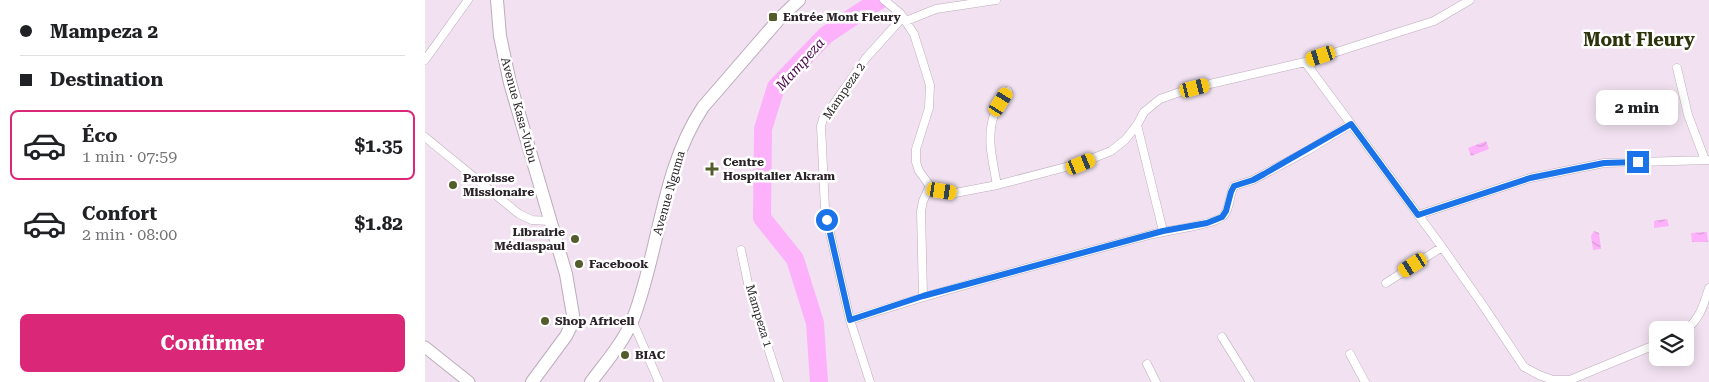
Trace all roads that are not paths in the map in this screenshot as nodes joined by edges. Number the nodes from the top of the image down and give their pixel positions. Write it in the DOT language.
graph roads {
  1 [pos="468,0"];
  2 [pos="497,0"];
  3 [pos="799,0"];
  4 [pos="880,0"];
  5 [pos="885,0"];
  6 [pos="996,0"];
  7 [pos="1470,0"];
  8 [pos="896,11"];
  9 [pos="904,19"];
  10 [pos="425,60"];
  11 [pos="1305,62"];
  12 [pos="1677,68"];
  13 [pos="1008,91"];
  14 [pos="1351,124"];
  15 [pos="1137,125"];
  16 [pos="425,137"];
  17 [pos="1707,160"];
  18 [pos="997,185"];
  19 [pos="930,186"];
  20 [pos="1418,215"];
  21 [pos="549,221"];
  22 [pos="1163,231"];
  23 [pos="1442,247"];
  24 [pos="741,250"];
  25 [pos="1385,283"];
  26 [pos="1709,288"];
  27 [pos="923,296"];
  28 [pos="632,320"];
  29 [pos="850,320"];
  30 [pos="1694,324"];
  31 [pos="1222,337"];
  32 [pos="425,347"];
  33 [pos="1649,347"];
  34 [pos="1350,354"];
  35 [pos="1147,364"];
  36 [pos="469,382"];
  37 [pos="532,382"];
  38 [pos="591,382"];
  39 [pos="659,382"];
  40 [pos="779,382"];
  41 [pos="870,382"];
  42 [pos="1156,382"];
  43 [pos="1250,382"];
  44 [pos="1365,382"];
  1 -- 10 [label="street"];
  2 -- 21 [label="main road, Avenue Kasa-Vubu"];
  3 -- 28 [label="main road, Avenue Nguma"];
  4 -- 8 [label="street"];
  5 -- 8 [label="street"];
  6 -- 9 [label="street"];
  7 -- 11 [label="street"];
  8 -- 9 [label="street"];
  9 -- 19 [label="street"];
  9 -- 29 [label="street, Mampeza 2"];
  11 -- 14 [label="street"];
  11 -- 15 [label="street"];
  12 -- 17 [label="street"];
  13 -- 18 [label="street"];
  14 -- 20 [label="street"];
  14 -- 22 [label="street"];
  15 -- 18 [label="street"];
  15 -- 22 [label="street"];
  16 -- 21 [label="street"];
  17 -- 20 [label="street"];
  18 -- 19 [label="street"];
  19 -- 27 [label="street"];
  20 -- 23 [label="street"];
  21 -- 37 [label="main road, Avenue Kasa-Vubu"];
  22 -- 27 [label="street"];
  23 -- 25 [label="street"];
  23 -- 33 [label="street"];
  24 -- 40 [label="street, Mampeza 1"];
  26 -- 30 [label="street"];
  27 -- 29 [label="street"];
  28 -- 38 [label="main road, Avenue Nguma"];
  28 -- 39 [label="street"];
  29 -- 41 [label="street, Mampeza 2"];
  31 -- 43 [label="street"];
  32 -- 36 [label="street"];
  34 -- 44 [label="street"];
  35 -- 42 [label="street"];
}
